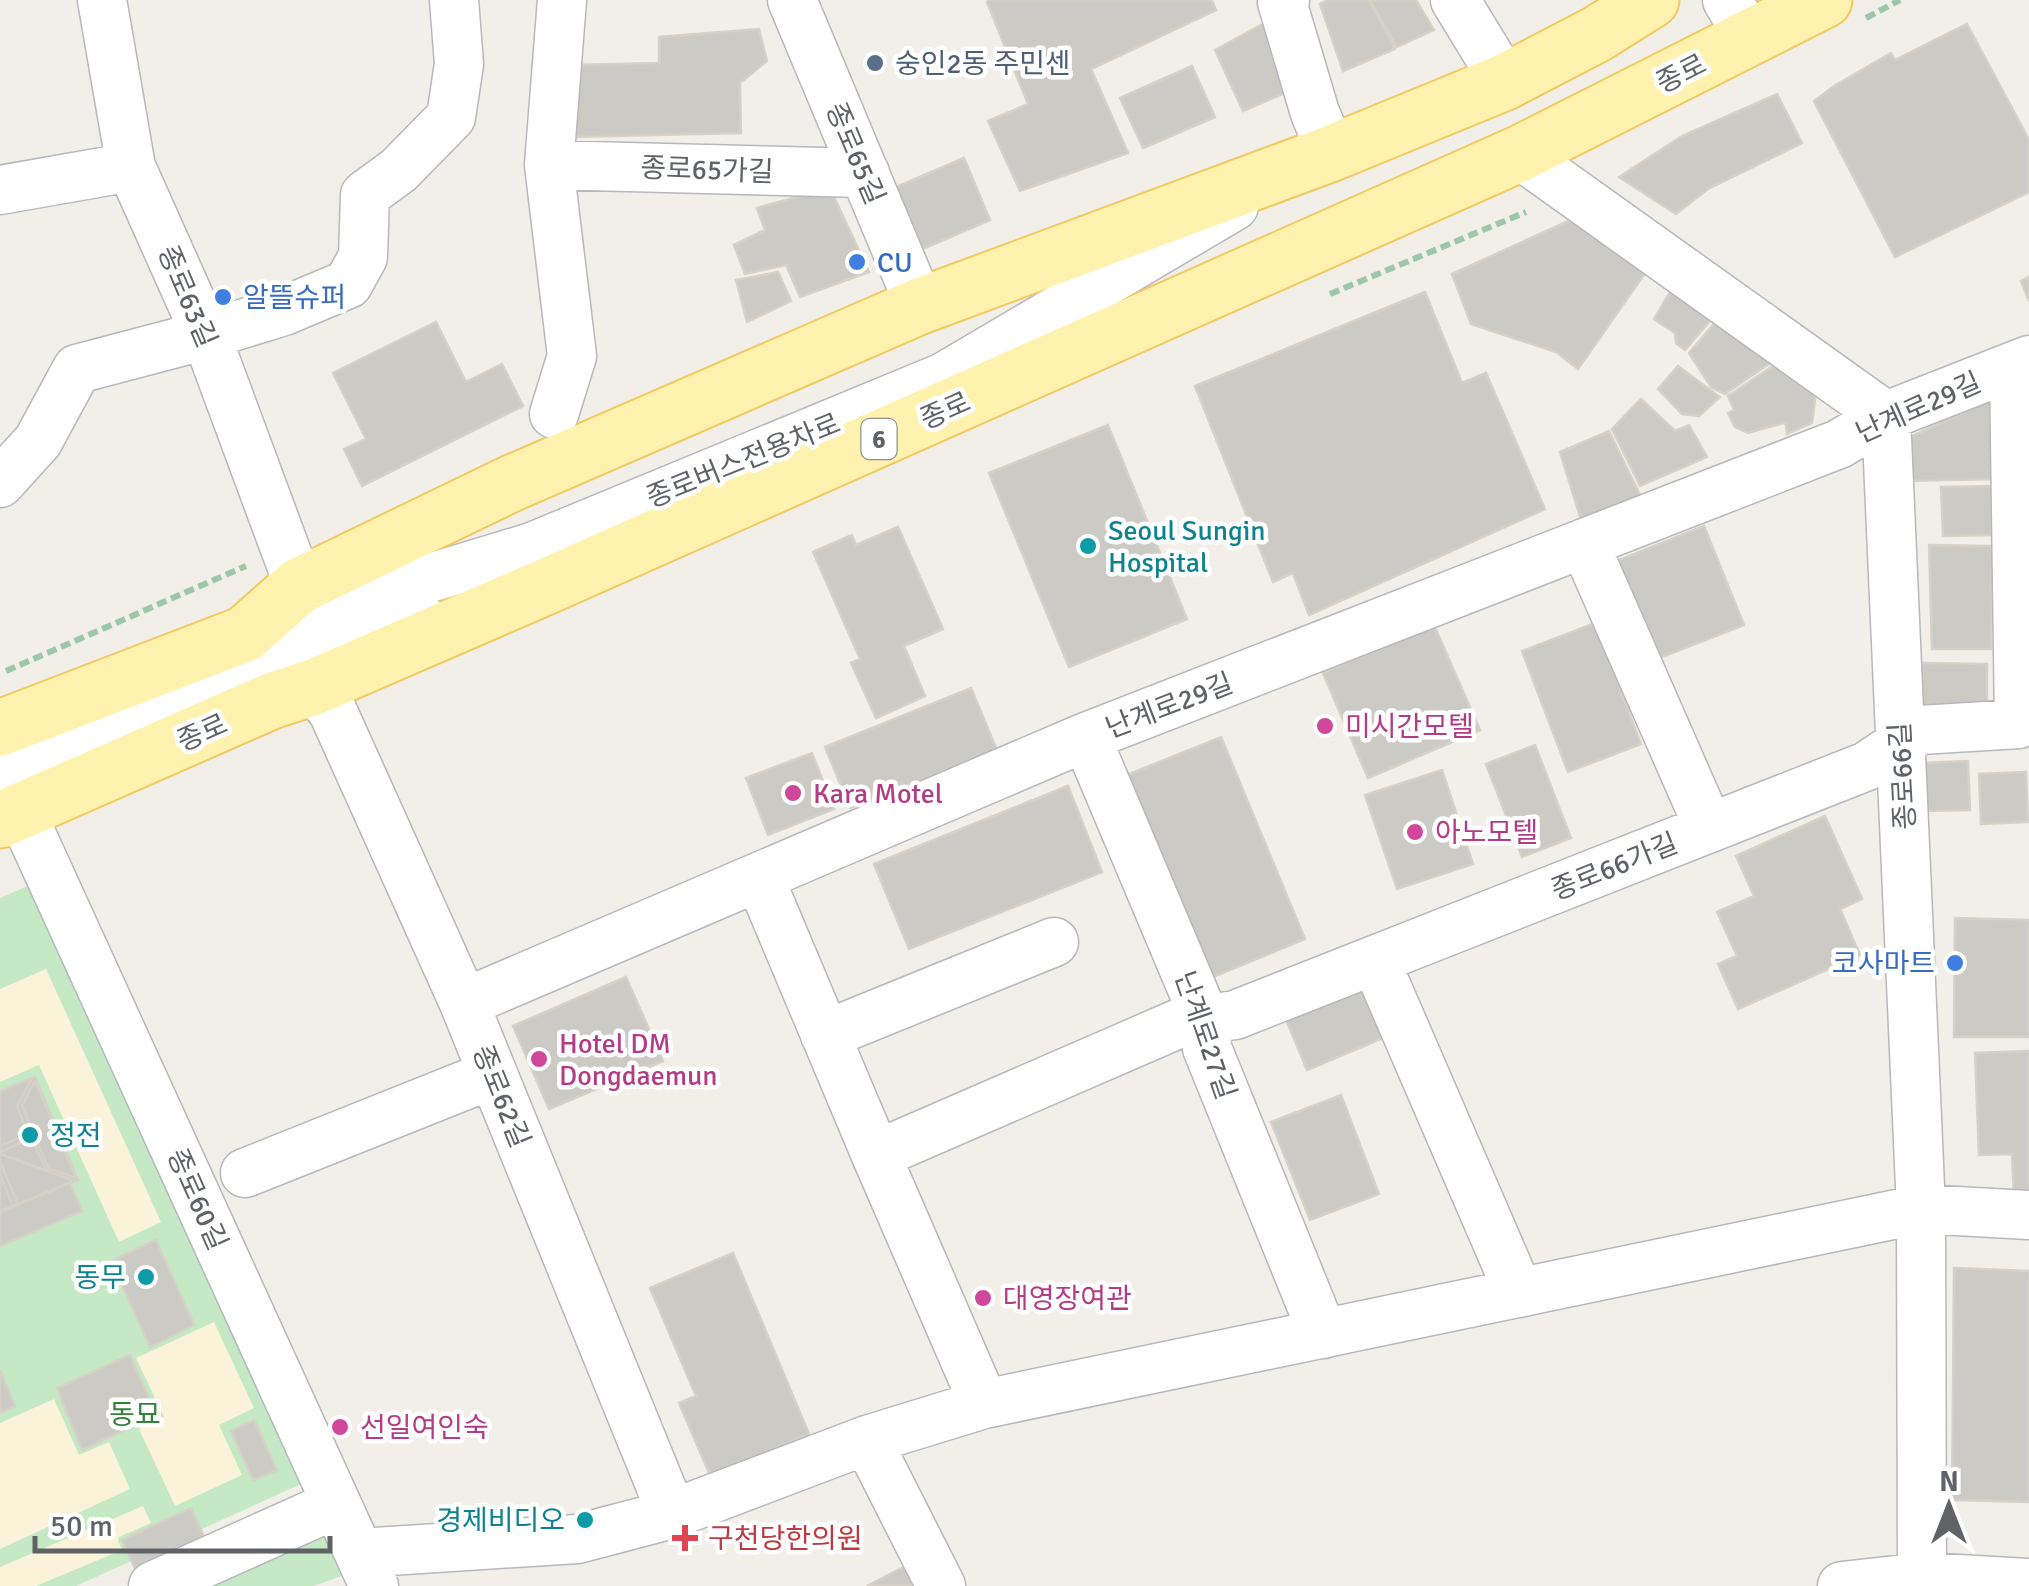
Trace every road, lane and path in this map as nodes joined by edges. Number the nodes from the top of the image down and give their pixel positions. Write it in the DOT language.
graph roads {
  1 [pos="102,0"];
  2 [pos="454,0"];
  3 [pos="562,0"];
  4 [pos="792,0"];
  5 [pos="1455,0"];
  6 [pos="1652,0"];
  7 [pos="1824,0"];
  8 [pos="1284,1"];
  9 [pos="1738,19"];
  10 [pos="1505,82"];
  11 [pos="1520,154"];
  12 [pos="1323,156"];
  13 [pos="549,164"];
  14 [pos="131,166"];
  15 [pos="865,173"];
  16 [pos="0,190"];
  17 [pos="920,306"];
  18 [pos="206,336"];
  19 [pos="2022,363"];
  20 [pos="554,414"];
  21 [pos="1886,416"];
  22 [pos="0,483"];
  23 [pos="1584,543"];
  24 [pos="299,586"];
  25 [pos="547,586"];
  26 [pos="246,634"];
  27 [pos="314,687"];
  28 [pos="0,728"];
  29 [pos="1086,737"];
  30 [pos="1901,744"];
  31 [pos="7,803"];
  32 [pos="1709,828"];
  33 [pos="759,878"];
  34 [pos="1054,942"];
  35 [pos="1375,960"];
  36 [pos="464,1003"];
  37 [pos="1205,1020"];
  38 [pos="825,1035"];
  39 [pos="493,1074"];
  40 [pos="876,1156"];
  41 [pos="245,1172"];
  42 [pos="1921,1209"];
  43 [pos="2029,1216"];
  44 [pos="1520,1293"];
  45 [pos="1323,1334"];
  46 [pos="984,1404"];
  47 [pos="867,1440"];
  48 [pos="336,1504"];
  49 [pos="672,1514"];
  50 [pos="367,1570"];
  51 [pos="1923,1581"];
  52 [pos="2029,1583"];
  53 [pos="154,1586"];
  54 [pos="941,1586"];
  55 [pos="1842,1586"];
  1 -- 14 [label="street, 종로63길"];
  2 -- 18 [label="street"];
  3 -- 13 [label="street"];
  4 -- 15 [label="street, 종로65길"];
  5 -- 10 [label="street"];
  6 -- 10 [label="main road"];
  7 -- 9 [label="main road, 종로 / 6"];
  8 -- 12 [label="street"];
  9 -- 11 [label="main road, 종로 / 6"];
  10 -- 12 [label="main road"];
  11 -- 21 [label="street"];
  11 -- 25 [label="main road, 종로 / 6"];
  12 -- 17 [label="main road"];
  12 -- 26 [label="street, 종로버스전용차로"];
  13 -- 15 [label="street, 종로65가길"];
  13 -- 20 [label="street"];
  14 -- 16 [label="street"];
  14 -- 18 [label="street, 종로63길"];
  15 -- 17 [label="street, 종로65길"];
  17 -- 24 [label="main road"];
  18 -- 22 [label="street"];
  18 -- 24 [label="street, 종로63길"];
  19 -- 21 [label="street, 난계로29길"];
  19 -- 30 [label="street, 종로66가길"];
  21 -- 23 [label="street, 난계로29길"];
  21 -- 30 [label="street, 종로66길"];
  23 -- 29 [label="street, 난계로29길"];
  23 -- 32 [label="street"];
  24 -- 26 [label="main road"];
  25 -- 27 [label="main road, 종로 / 6"];
  25 -- 31 [label="street"];
  26 -- 28 [label="main road"];
  27 -- 31 [label="main road, 종로 / 6"];
  27 -- 36 [label="street, 종로62길"];
  29 -- 33 [label="street, 난계로29길"];
  29 -- 37 [label="street, 난계로27길"];
  30 -- 32 [label="street, 종로66가길"];
  30 -- 42 [label="street, 종로66길"];
  31 -- 48 [label="street, 종로60길"];
  32 -- 35 [label="street, 종로66가길"];
  33 -- 36 [label="street, 난계로29길"];
  33 -- 38 [label="street"];
  34 -- 38 [label="street"];
  35 -- 37 [label="street, 종로66가길"];
  35 -- 44 [label="street"];
  36 -- 39 [label="street, 종로62길"];
  37 -- 40 [label="street, 종로66가길"];
  37 -- 45 [label="street, 난계로27길"];
  38 -- 40 [label="street"];
  39 -- 41 [label="street"];
  39 -- 49 [label="street, 종로62길"];
  40 -- 46 [label="street"];
  42 -- 43 [label="street"];
  42 -- 44 [label="street"];
  42 -- 51 [label="street, 종로66길"];
  44 -- 45 [label="street"];
  45 -- 46 [label="street"];
  46 -- 47 [label="street"];
  47 -- 49 [label="street"];
  47 -- 54 [label="street"];
  48 -- 50 [label="street, 종로60길"];
  48 -- 53 [label="street"];
  49 -- 50 [label="street"];
  51 -- 52 [label="street"];
  51 -- 55 [label="street"];
}
